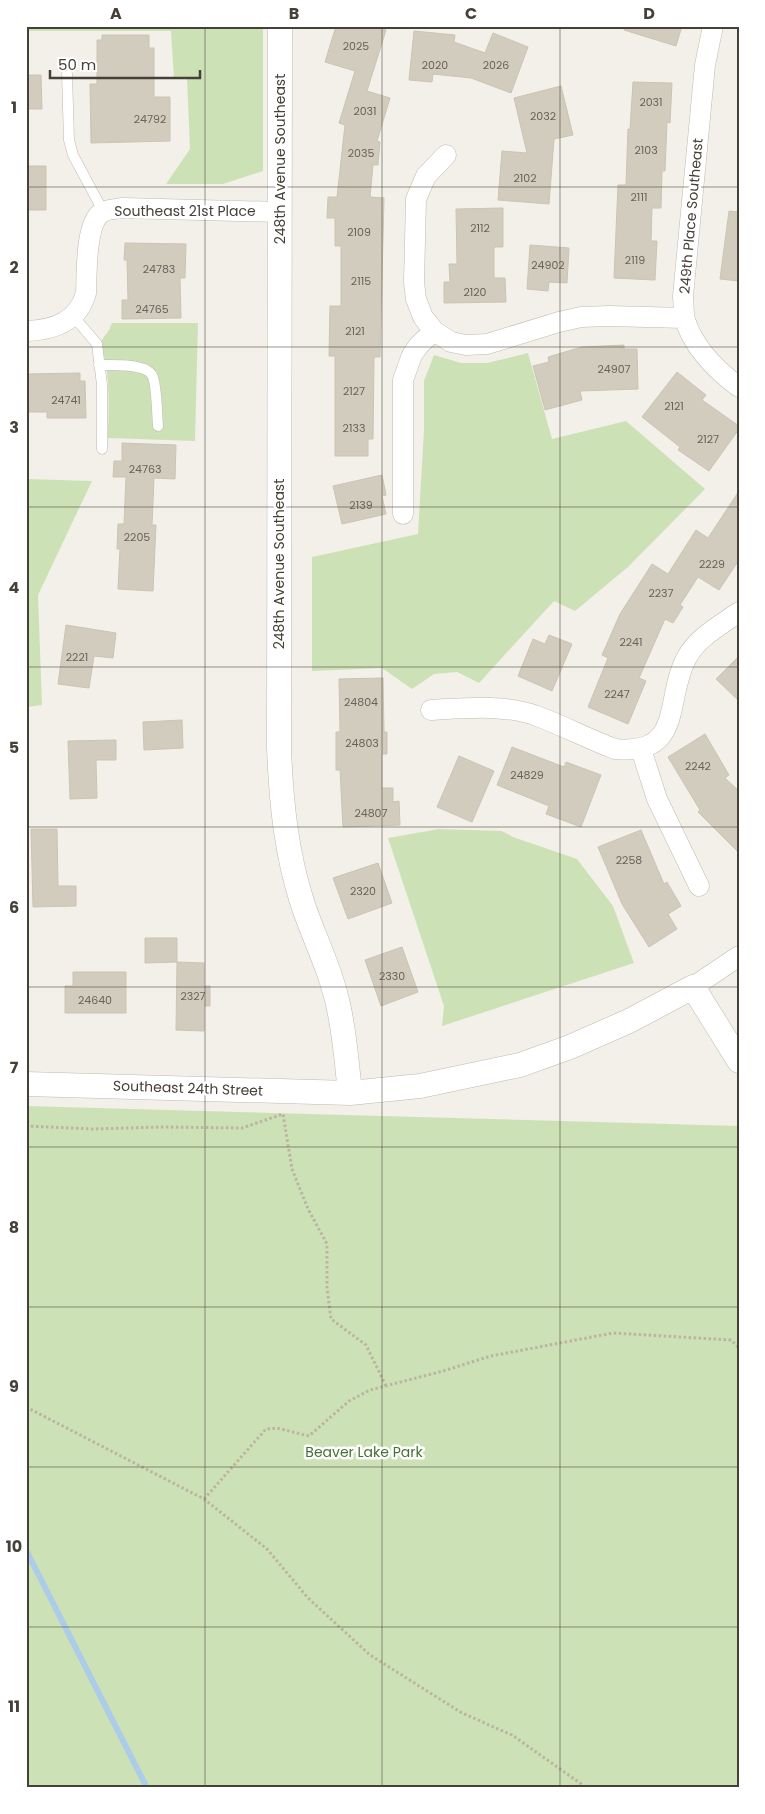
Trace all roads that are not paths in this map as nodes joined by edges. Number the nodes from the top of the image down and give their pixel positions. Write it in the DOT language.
graph roads {
  1 [pos="280,26"];
  2 [pos="713,26"];
  3 [pos="67,74"];
  4 [pos="446,155"];
  5 [pos="103,211"];
  6 [pos="280,212"];
  7 [pos="74,317"];
  8 [pos="684,318"];
  9 [pos="26,330"];
  10 [pos="434,331"];
  11 [pos="100,365"];
  12 [pos="739,387"];
  13 [pos="158,426"];
  14 [pos="102,448"];
  15 [pos="403,514"];
  16 [pos="739,612"];
  17 [pos="431,710"];
  18 [pos="641,749"];
  19 [pos="699,886"];
  20 [pos="739,956"];
  21 [pos="693,988"];
  22 [pos="739,1062"];
  23 [pos="26,1084"];
  24 [pos="350,1093"];
  1 -- 6 [label="street, 248th Avenue Southeast"];
  2 -- 8 [label="street, 249th Place Southeast"];
  3 -- 5 [label="lane"];
  4 -- 10 [label="street"];
  5 -- 6 [label="street, Southeast 21st Place"];
  5 -- 7 [label="street, Southeast 21st Place"];
  6 -- 24 [label="street, 248th Avenue Southeast"];
  7 -- 9 [label="street"];
  7 -- 11 [label="lane"];
  8 -- 10 [label="street"];
  8 -- 12 [label="street, 249th Place Southeast"];
  10 -- 15 [label="street"];
  11 -- 13 [label="lane"];
  11 -- 14 [label="lane"];
  16 -- 18 [label="street"];
  17 -- 18 [label="street"];
  18 -- 19 [label="street"];
  20 -- 21 [label="street"];
  21 -- 22 [label="street"];
  21 -- 24 [label="street, Southeast 24th Street"];
  23 -- 24 [label="street, Southeast 24th Street"];
}
